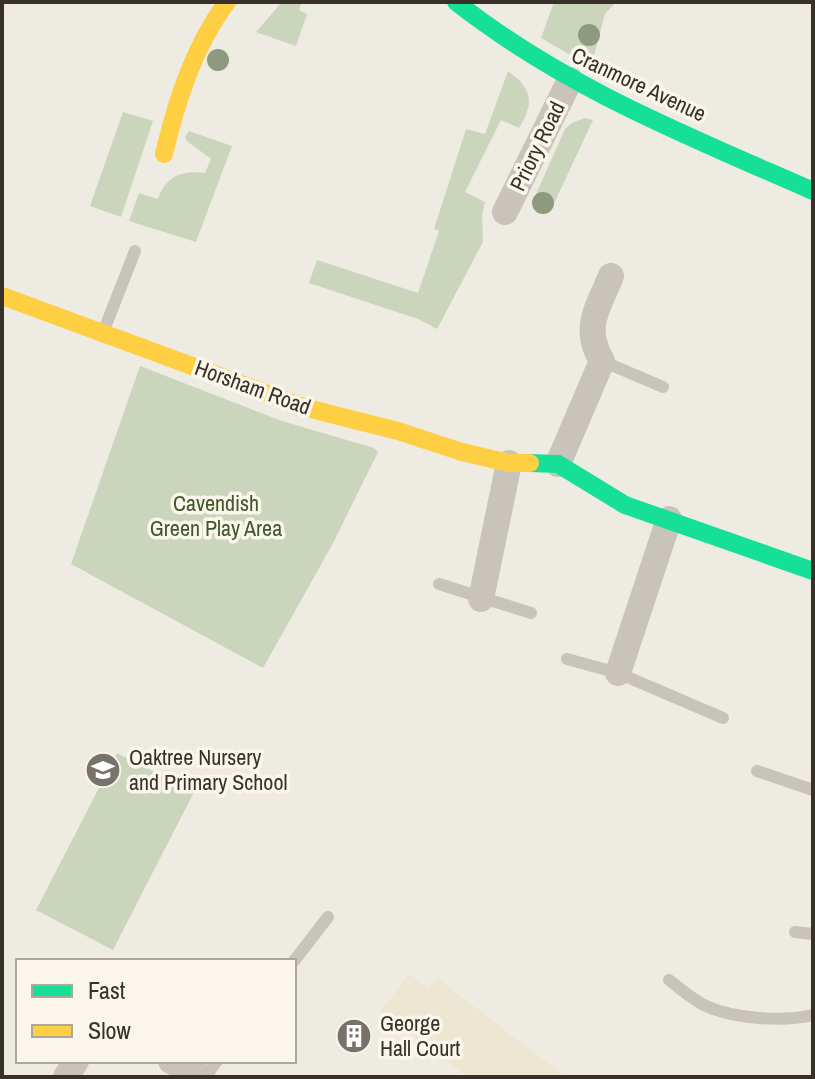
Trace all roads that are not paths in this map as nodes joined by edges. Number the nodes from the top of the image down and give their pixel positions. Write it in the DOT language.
graph roads {
  1 [pos="227,2"];
  2 [pos="456,2"];
  3 [pos="570,80"];
  4 [pos="164,154"];
  5 [pos="813,191"];
  6 [pos="505,212"];
  7 [pos="135,251"];
  8 [pos="611,276"];
  9 [pos="2,296"];
  10 [pos="103,333"];
  11 [pos="602,361"];
  12 [pos="663,387"];
  13 [pos="509,463"];
  14 [pos="558,464"];
  15 [pos="669,519"];
  16 [pos="811,565"];
  17 [pos="439,584"];
  18 [pos="481,599"];
  19 [pos="531,613"];
  20 [pos="567,659"];
  21 [pos="618,673"];
  22 [pos="723,718"];
  23 [pos="757,771"];
  24 [pos="813,790"];
  25 [pos="328,917"];
  26 [pos="795,932"];
  27 [pos="813,934"];
  28 [pos="296,959"];
  29 [pos="669,980"];
  30 [pos="813,1015"];
  31 [pos="175,1063"];
  32 [pos="204,1077"];
  1 -- 4 [label="street"];
  2 -- 3 [label="street, Cranmore Avenue"];
  3 -- 5 [label="street, Cranmore Avenue"];
  3 -- 6 [label="street, Priory Road"];
  7 -- 10 [label="lane"];
  8 -- 11 [label="street"];
  9 -- 10 [label="street, Horsham Road"];
  10 -- 13 [label="street, Horsham Road"];
  11 -- 12 [label="lane"];
  11 -- 14 [label="street"];
  13 -- 14 [label="street, Horsham Road"];
  13 -- 18 [label="street"];
  14 -- 15 [label="street"];
  15 -- 16 [label="street"];
  15 -- 21 [label="street"];
  17 -- 18 [label="lane"];
  18 -- 19 [label="lane"];
  20 -- 21 [label="lane"];
  21 -- 22 [label="lane"];
  23 -- 24 [label="lane"];
  25 -- 28 [label="lane"];
  26 -- 27 [label="lane"];
  29 -- 30 [label="lane"];
  31 -- 32 [label="street"];
}
